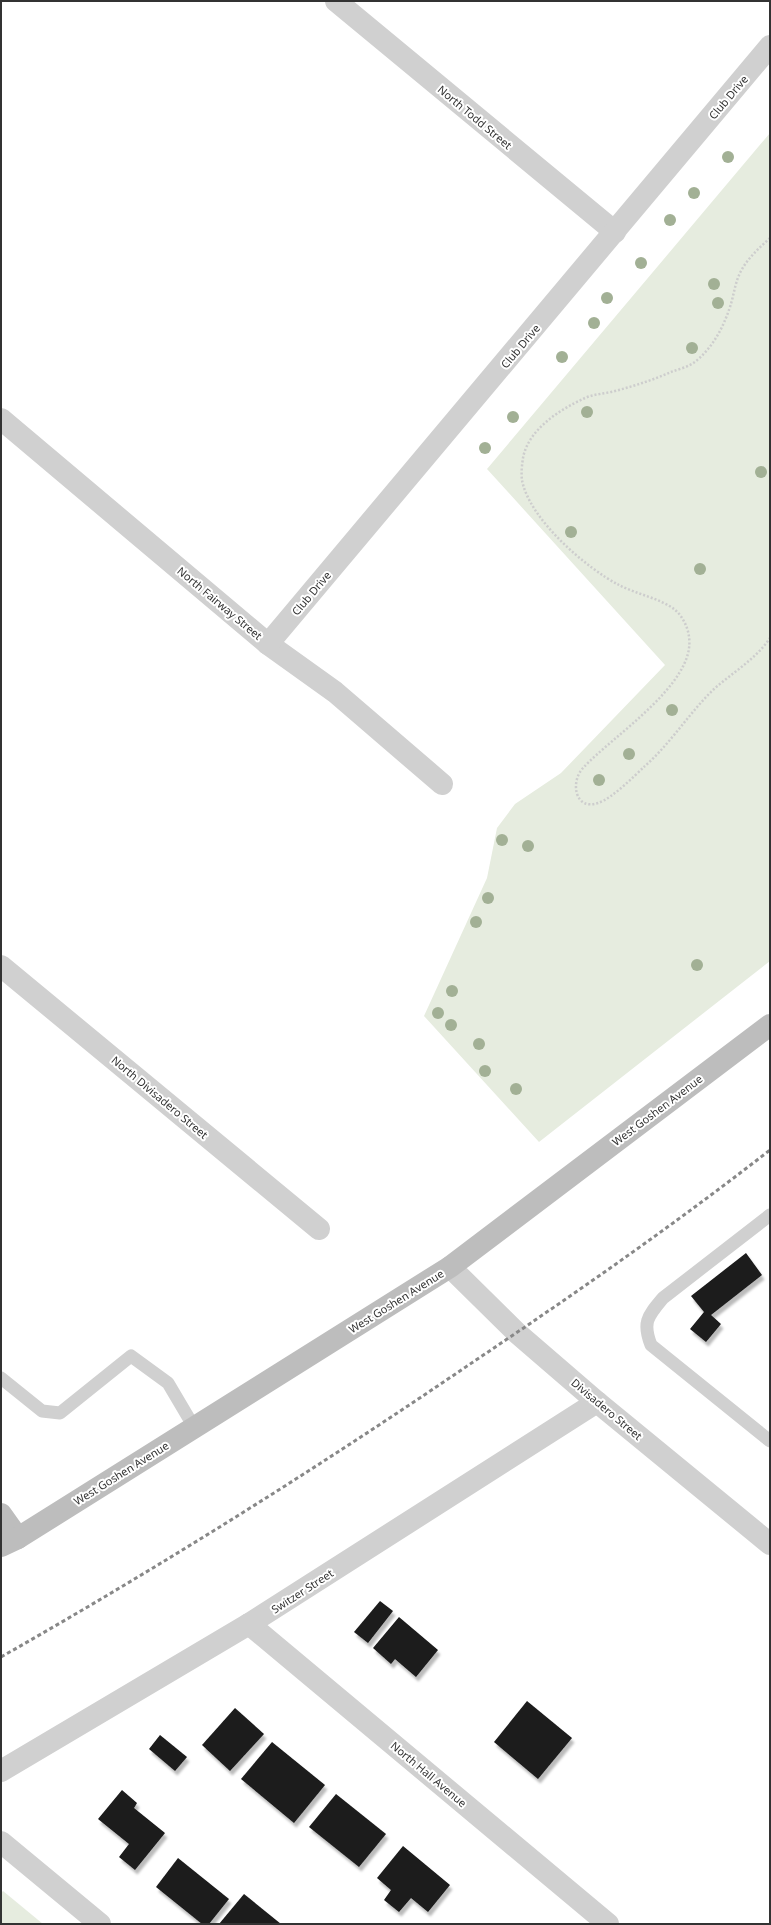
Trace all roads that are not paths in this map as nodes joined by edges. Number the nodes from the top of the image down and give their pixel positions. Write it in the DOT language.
graph roads {
  1 [pos="336,1"];
  2 [pos="770,46"];
  3 [pos="615,232"];
  4 [pos="1,419"];
  5 [pos="268,644"];
  6 [pos="442,784"];
  7 [pos="1,966"];
  8 [pos="770,1025"];
  9 [pos="770,1215"];
  10 [pos="319,1229"];
  11 [pos="450,1267"];
  12 [pos="1,1378"];
  13 [pos="597,1402"];
  14 [pos="194,1427"];
  15 [pos="770,1441"];
  16 [pos="1,1514"];
  17 [pos="10,1542"];
  18 [pos="770,1544"];
  19 [pos="249,1624"];
  20 [pos="1,1771"];
  21 [pos="1,1842"];
  22 [pos="100,1924"];
  23 [pos="608,1924"];
  1 -- 3 [label="street, North Todd Street"];
  2 -- 3 [label="street, Club Drive"];
  3 -- 5 [label="street, Club Drive"];
  4 -- 5 [label="street, North Fairway Street"];
  5 -- 6 [label="street, North Fairway Street"];
  7 -- 10 [label="street, North Divisadero Street"];
  8 -- 11 [label="main road, West Goshen Avenue"];
  9 -- 15 [label="lane"];
  11 -- 13 [label="street, Divisadero Street"];
  11 -- 14 [label="main road, West Goshen Avenue"];
  12 -- 14 [label="lane"];
  13 -- 18 [label="street, Divisadero Street"];
  13 -- 19 [label="street, Switzer Street"];
  14 -- 17 [label="main road, West Goshen Avenue"];
  16 -- 17 [label="main road"];
  19 -- 20 [label="street, Switzer Street"];
  19 -- 23 [label="street, North Hall Avenue"];
  21 -- 22 [label="street"];
}
